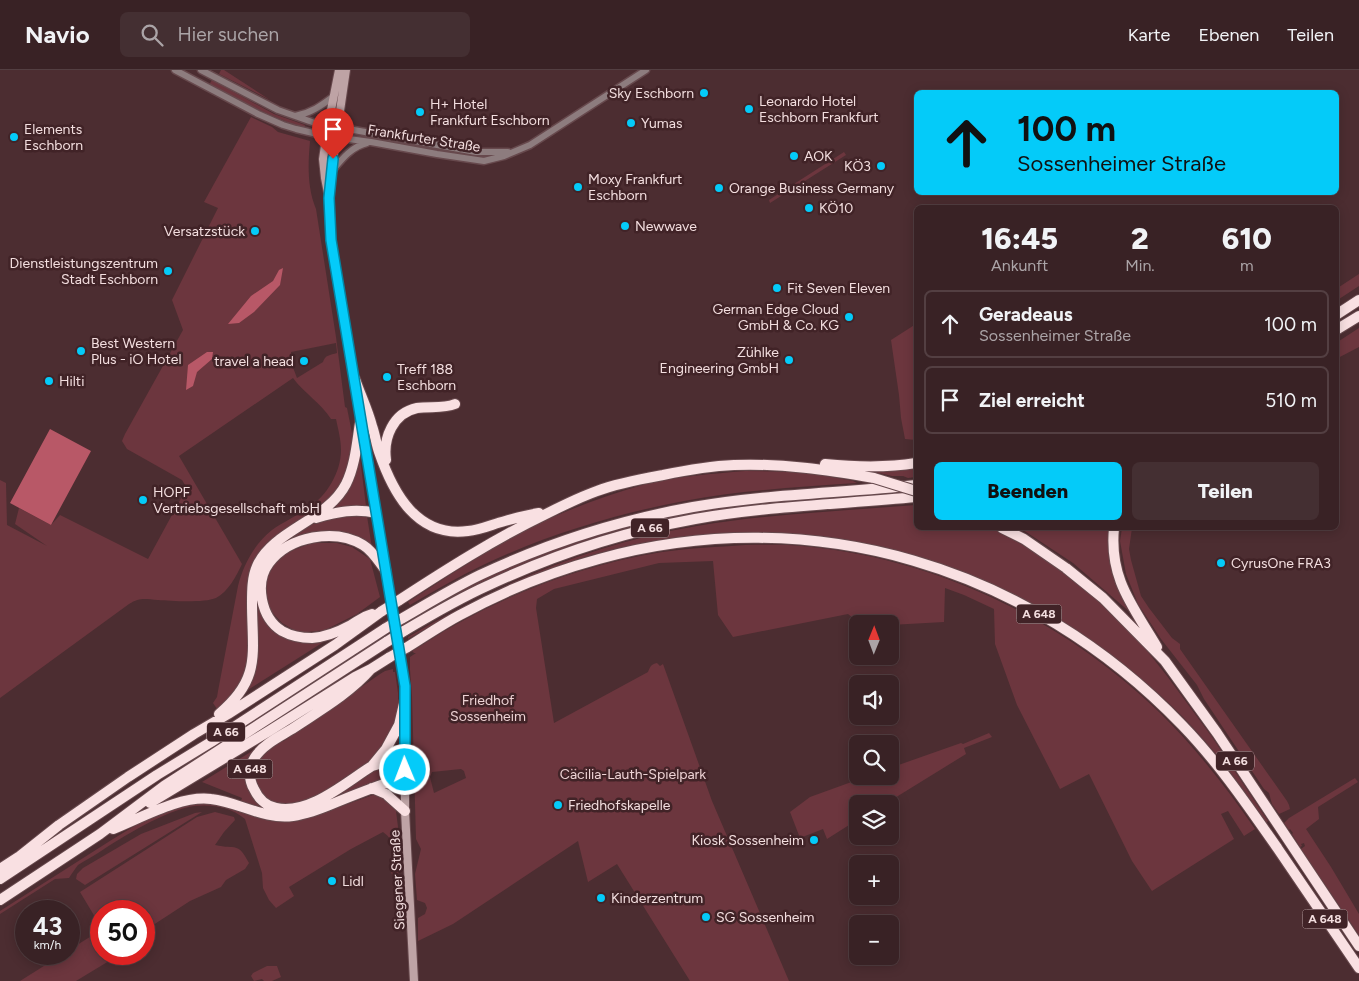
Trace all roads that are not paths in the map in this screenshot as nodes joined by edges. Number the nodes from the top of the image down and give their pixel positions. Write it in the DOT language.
graph roads {
  1 [pos="175,70"];
  2 [pos="202,70"];
  3 [pos="339,70"];
  4 [pos="346,70"];
  5 [pos="646,70"];
  6 [pos="209,74"];
  7 [pos="189,78"];
  8 [pos="334,96"];
  9 [pos="294,116"];
  10 [pos="328,125"];
  11 [pos="338,127"];
  12 [pos="326,136"];
  13 [pos="336,138"];
  14 [pos="372,142"];
  15 [pos="516,150"];
  16 [pos="332,171"];
  17 [pos="329,198"];
  18 [pos="1359,300"];
  19 [pos="1339,313"];
  20 [pos="1359,316"];
  21 [pos="1339,328"];
  22 [pos="354,379"];
  23 [pos="455,404"];
  24 [pos="361,417"];
  25 [pos="914,463"];
  26 [pos="735,465"];
  27 [pos="914,485"];
  28 [pos="914,490"];
  29 [pos="914,497"];
  30 [pos="400,498"];
  31 [pos="552,511"];
  32 [pos="376,513"];
  33 [pos="312,519"];
  34 [pos="1006,530"];
  35 [pos="1114,530"];
  36 [pos="386,571"];
  37 [pos="382,611"];
  38 [pos="1164,661"];
  39 [pos="371,669"];
  40 [pos="405,699"];
  41 [pos="194,734"];
  42 [pos="372,766"];
  43 [pos="405,774"];
  44 [pos="372,788"];
  45 [pos="405,811"];
  46 [pos="117,821"];
  47 [pos="100,834"];
  48 [pos="1303,862"];
  49 [pos="0,869"];
  50 [pos="0,879"];
  51 [pos="0,900"];
  52 [pos="1359,946"];
  53 [pos="1359,968"];
  54 [pos="414,981"];
  1 -- 7 [label="street, Frankfurter Straße"];
  2 -- 6 [label="street, Frankfurter Straße"];
  3 -- 8 [label="main road"];
  4 -- 11 [label="main road"];
  5 -- 15 [label="street, Frankfurter Straße"];
  6 -- 7 [label="street"];
  6 -- 9 [label="street, Frankfurter Straße"];
  7 -- 12 [label="street, Frankfurter Straße"];
  8 -- 9 [label="street"];
  8 -- 10 [label="main road"];
  9 -- 10 [label="street, Frankfurter Straße"];
  10 -- 11 [label="street, Frankfurter Straße"];
  10 -- 12 [label="main road"];
  11 -- 13 [label="main road"];
  11 -- 15 [label="street, Frankfurter Straße"];
  12 -- 13 [label="street, Frankfurter Straße"];
  12 -- 17 [label="main road"];
  13 -- 14 [label="street, Frankfurter Straße"];
  13 -- 16 [label="main road"];
  14 -- 15 [label="street, Frankfurter Straße"];
  14 -- 16 [label="street"];
  16 -- 17 [label="main road"];
  17 -- 22 [label="main road, Siegener Straße"];
  18 -- 19 [label="highway"];
  20 -- 21 [label="highway"];
  22 -- 24 [label="main road, Siegener Straße"];
  22 -- 30 [label="highway"];
  23 -- 30 [label="highway"];
  24 -- 32 [label="main road, Siegener Straße"];
  24 -- 33 [label="highway"];
  25 -- 26 [label="highway"];
  26 -- 28 [label="highway, A 66, bridge"];
  26 -- 31 [label="highway, A 66"];
  27 -- 50 [label="highway, A 66, bridge"];
  29 -- 46 [label="highway, A 66, bridge"];
  30 -- 31 [label="highway"];
  31 -- 37 [label="highway, A 66, bridge"];
  32 -- 33 [label="highway"];
  32 -- 36 [label="main road, Siegener Straße"];
  33 -- 41 [label="highway"];
  34 -- 38 [label="highway, A 66"];
  35 -- 38 [label="highway, A 66"];
  36 -- 37 [label="highway"];
  36 -- 40 [label="main road, Siegener Straße"];
  37 -- 41 [label="highway, A 66"];
  38 -- 48 [label="highway, A 66"];
  39 -- 42 [label="highway, A 648"];
  39 -- 46 [label="highway, A 648"];
  39 -- 53 [label="highway, A 648, bridge"];
  40 -- 42 [label="highway, A 648"];
  40 -- 43 [label="main road, Siegener Straße"];
  41 -- 49 [label="highway, A 66"];
  42 -- 43 [label="highway"];
  43 -- 44 [label="highway"];
  43 -- 45 [label="main road, Siegener Straße"];
  44 -- 45 [label="highway"];
  44 -- 47 [label="highway"];
  45 -- 54 [label="main road, Siegener Straße"];
  46 -- 47 [label="highway, A 66"];
  47 -- 51 [label="highway, A 66"];
  48 -- 52 [label="highway, A 648"];
}
